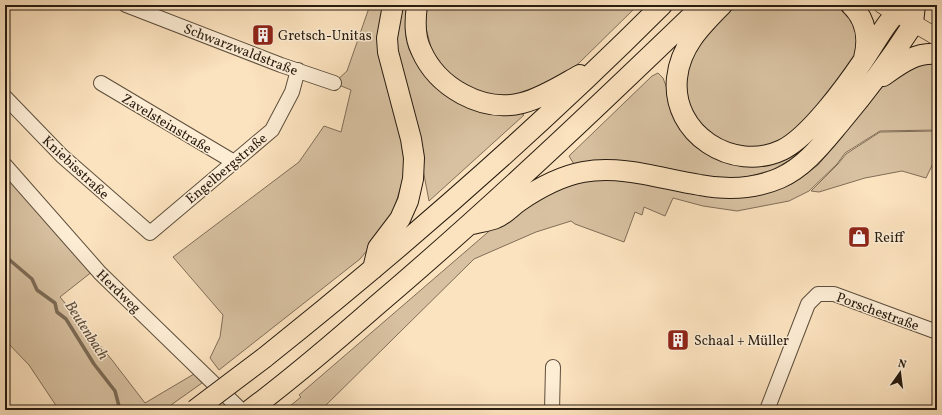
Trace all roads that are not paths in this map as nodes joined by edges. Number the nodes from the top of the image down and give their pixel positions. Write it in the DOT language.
graph roads {
  1 [pos="126,5"];
  2 [pos="393,5"];
  3 [pos="417,5"];
  4 [pos="662,5"];
  5 [pos="703,5"];
  6 [pos="722,5"];
  7 [pos="851,5"];
  8 [pos="894,8"];
  9 [pos="914,14"];
  10 [pos="937,36"];
  11 [pos="937,54"];
  12 [pos="606,61"];
  13 [pos="863,61"];
  14 [pos="298,70"];
  15 [pos="334,82"];
  16 [pos="874,82"];
  17 [pos="101,83"];
  18 [pos="5,97"];
  19 [pos="234,162"];
  20 [pos="5,165"];
  21 [pos="469,225"];
  22 [pos="150,233"];
  23 [pos="372,270"];
  24 [pos="937,332"];
  25 [pos="553,367"];
  26 [pos="195,410"];
  27 [pos="241,410"];
  28 [pos="250,410"];
  29 [pos="552,410"];
  30 [pos="767,410"];
  1 -- 14 [label="street, Schwarzwaldstraße"];
  2 -- 23 [label="highway"];
  3 -- 12 [label="highway"];
  4 -- 12 [label="highway"];
  5 -- 21 [label="highway"];
  6 -- 13 [label="highway"];
  7 -- 13 [label="highway"];
  8 -- 9 [label="main road"];
  8 -- 13 [label="highway"];
  9 -- 10 [label="main road"];
  9 -- 16 [label="highway"];
  11 -- 16 [label="highway"];
  12 -- 23 [label="highway"];
  14 -- 15 [label="street, Schwarzwaldstraße"];
  14 -- 19 [label="street, Engelbergstraße"];
  16 -- 21 [label="highway"];
  17 -- 19 [label="street, Zavelsteinstraße"];
  18 -- 22 [label="street, Kniebisstraße"];
  19 -- 22 [label="street, Engelbergstraße"];
  20 -- 27 [label="street, Herdweg"];
  21 -- 28 [label="highway"];
  23 -- 26 [label="highway, bridge"];
  24 -- 30 [label="street, Porschestraße"];
  25 -- 29 [label="street"];
}
